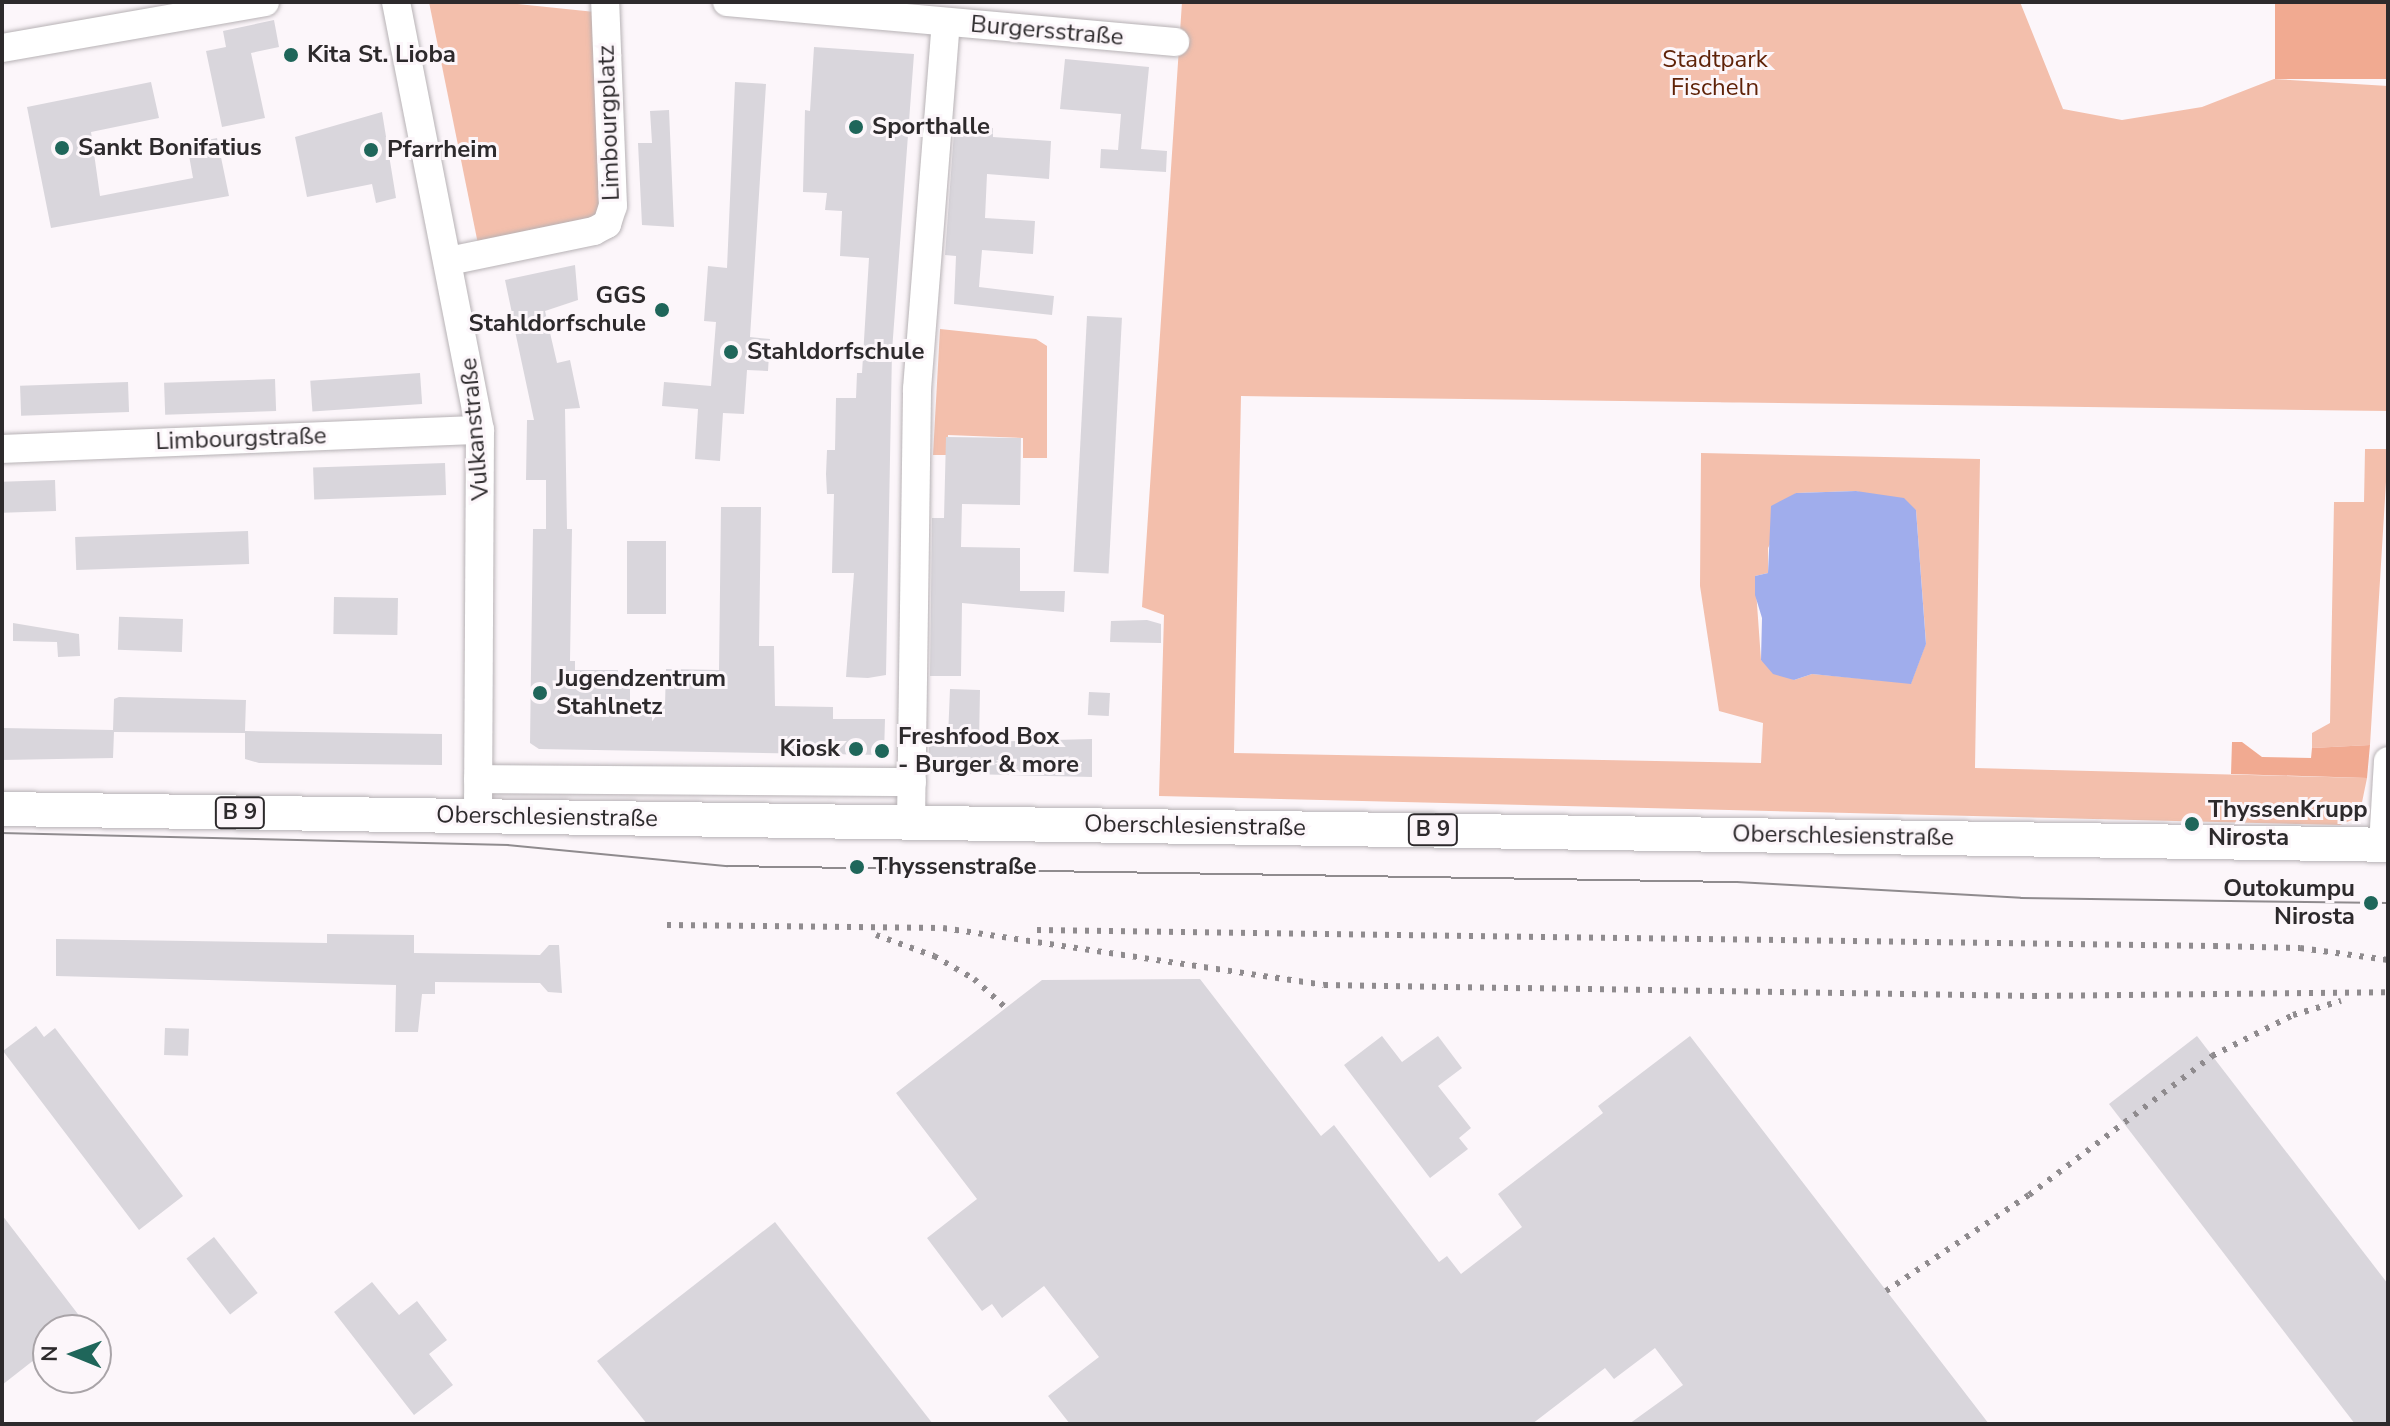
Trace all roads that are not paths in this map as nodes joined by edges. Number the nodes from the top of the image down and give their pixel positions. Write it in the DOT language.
graph roads {
  1 [pos="265,2"];
  2 [pos="396,2"];
  3 [pos="605,2"];
  4 [pos="727,2"];
  5 [pos="946,22"];
  6 [pos="1175,42"];
  7 [pos="2,48"];
  8 [pos="449,261"];
  9 [pos="480,430"];
  10 [pos="2,449"];
  11 [pos="2388,761"];
  12 [pos="478,779"];
  13 [pos="912,782"];
  14 [pos="2,809"];
  15 [pos="478,816"];
  16 [pos="911,822"];
  17 [pos="2386,845"];
  1 -- 7 [label="street"];
  2 -- 8 [label="street, Vulkanstraße"];
  3 -- 8 [label="street, Limbourgplatz"];
  4 -- 5 [label="street, Burgersstraße"];
  5 -- 6 [label="street, Burgersstraße"];
  5 -- 13 [label="street"];
  8 -- 9 [label="street, Vulkanstraße"];
  9 -- 10 [label="street, Limbourgstraße"];
  9 -- 12 [label="street, Vulkanstraße"];
  11 -- 17 [label="street"];
  12 -- 13 [label="street, Oberschlesienstraße"];
  12 -- 15 [label="street, Vulkanstraße"];
  13 -- 16 [label="street"];
  14 -- 15 [label="main road, Oberschlesienstraße / B 9"];
  15 -- 16 [label="main road, Oberschlesienstraße / B 9"];
  16 -- 17 [label="main road, Oberschlesienstraße / B 9"];
}
